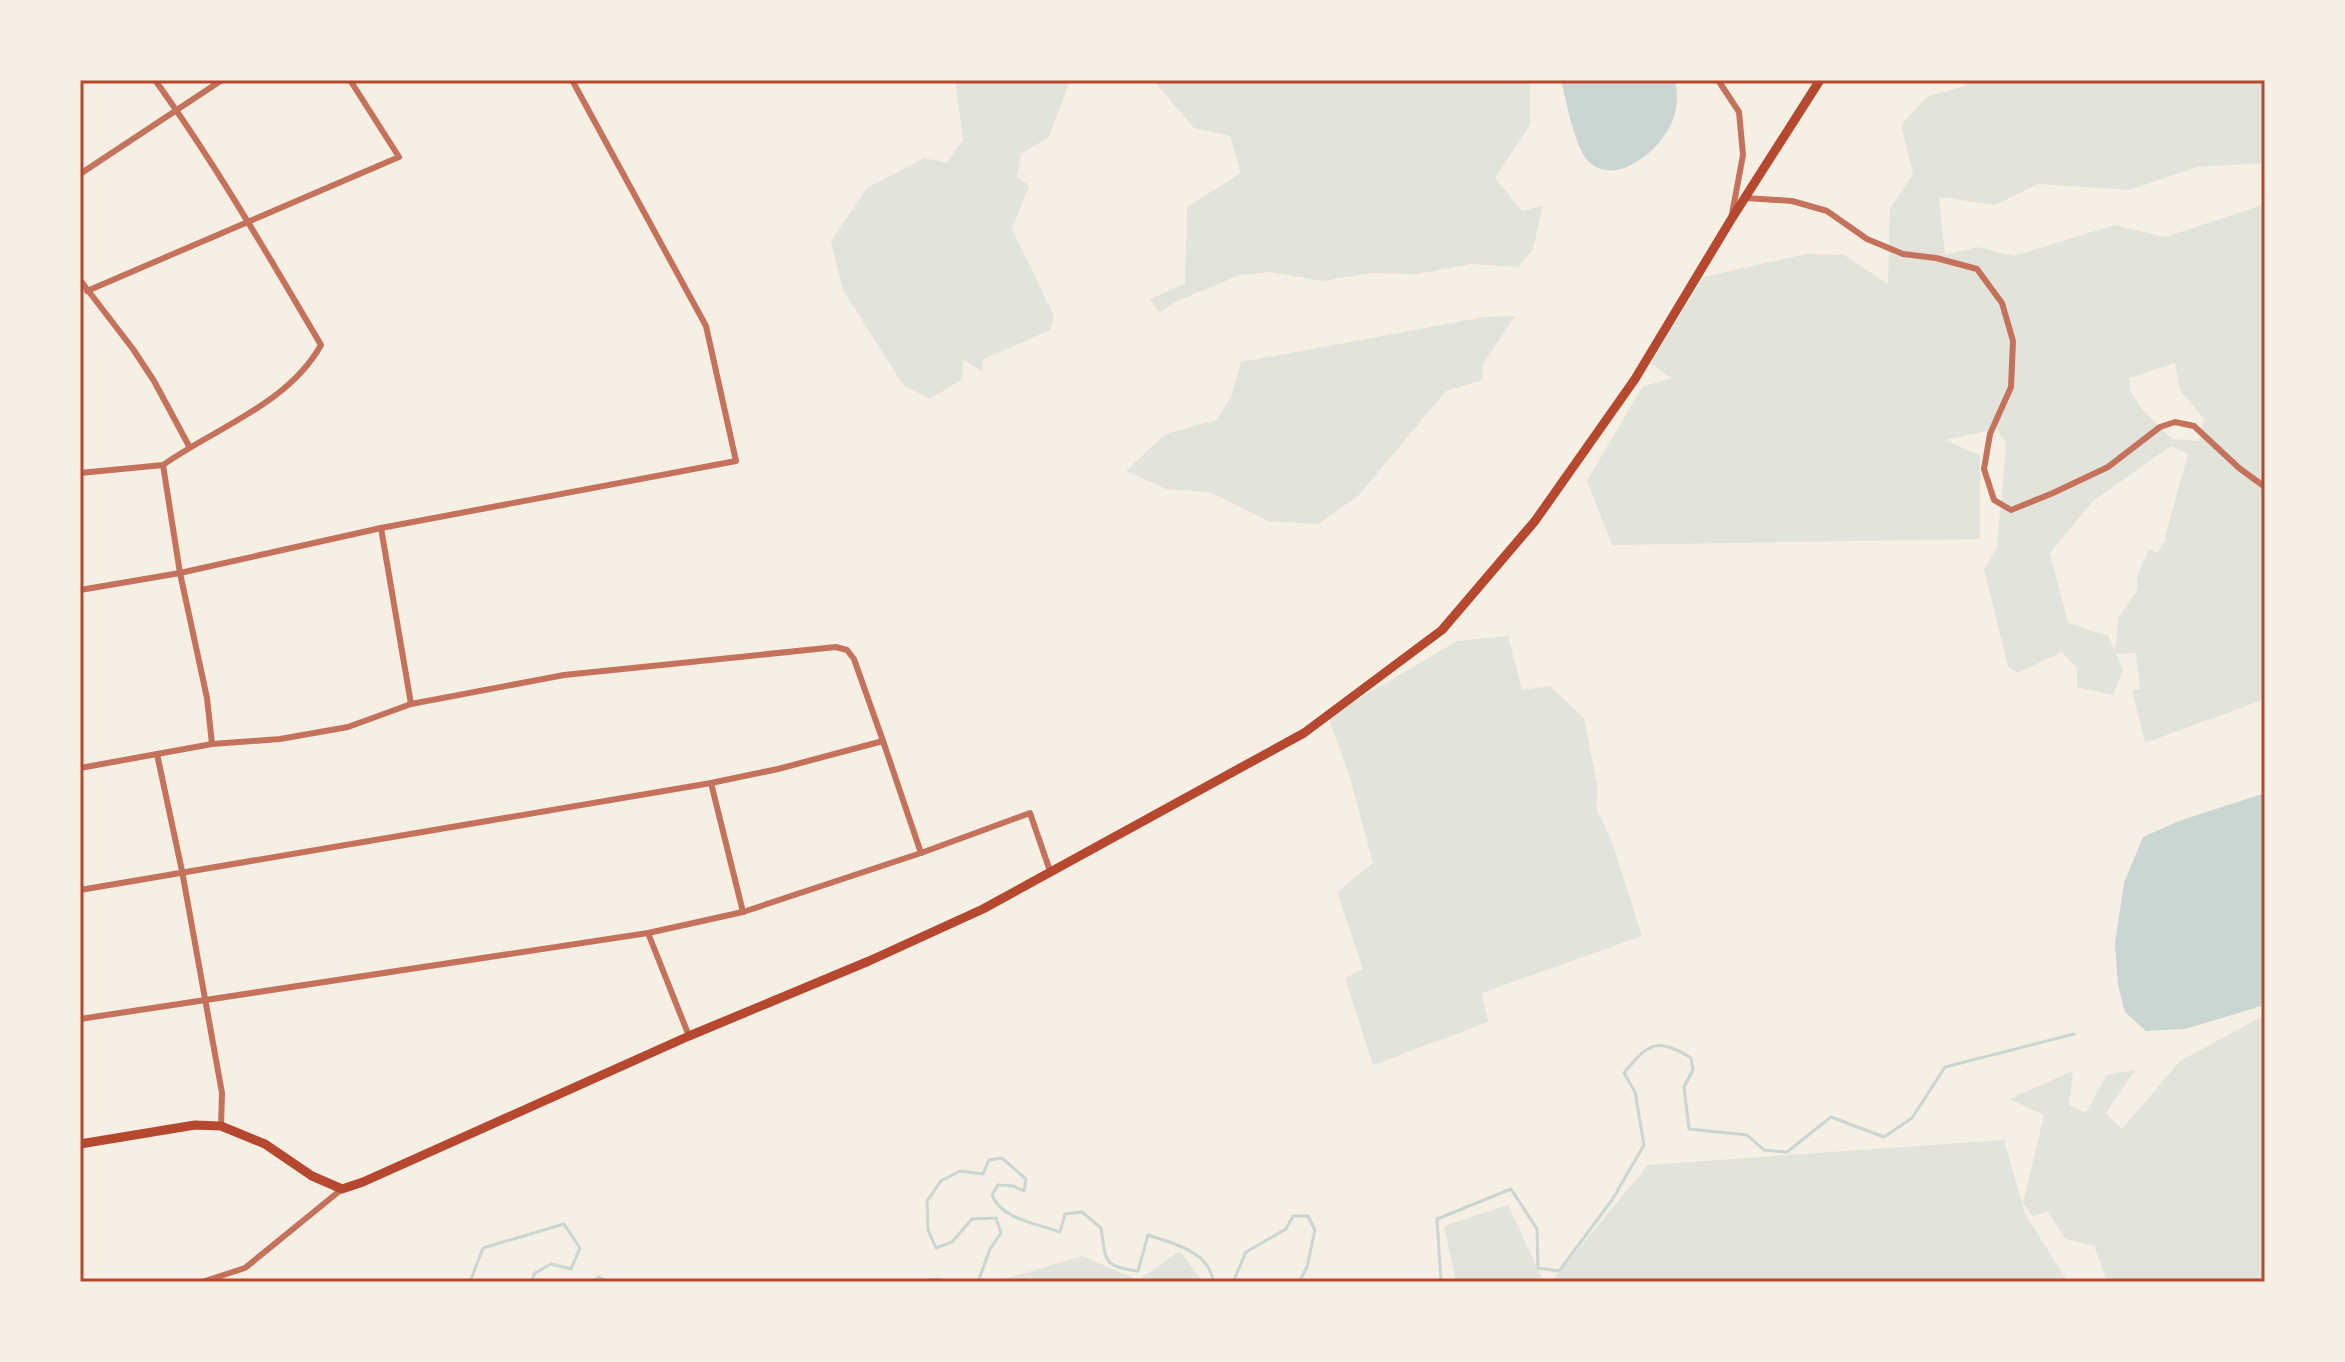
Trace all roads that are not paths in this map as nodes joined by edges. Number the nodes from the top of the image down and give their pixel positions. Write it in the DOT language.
graph roads {
  1 [pos="155,80"];
  2 [pos="222,80"];
  3 [pos="350,80"];
  4 [pos="572,80"];
  5 [pos="1718,80"];
  6 [pos="1820,80"];
  7 [pos="177,110"];
  8 [pos="80,174"];
  9 [pos="1746,198"];
  10 [pos="1732,218"];
  11 [pos="249,223"];
  12 [pos="80,280"];
  13 [pos="87,291"];
  14 [pos="189,446"];
  15 [pos="163,465"];
  16 [pos="80,473"];
  17 [pos="2265,487"];
  18 [pos="381,528"];
  19 [pos="180,573"];
  20 [pos="80,590"];
  21 [pos="411,704"];
  22 [pos="883,741"];
  23 [pos="212,744"];
  24 [pos="157,754"];
  25 [pos="80,768"];
  26 [pos="711,783"];
  27 [pos="921,853"];
  28 [pos="182,871"];
  29 [pos="1050,871"];
  30 [pos="80,890"];
  31 [pos="743,912"];
  32 [pos="648,933"];
  33 [pos="204,1001"];
  34 [pos="80,1019"];
  35 [pos="689,1036"];
  36 [pos="221,1126"];
  37 [pos="80,1144"];
  38 [pos="342,1189"];
  39 [pos="202,1282"];
  1 -- 7 [label="street"];
  2 -- 7 [label="street"];
  3 -- 11 [label="street"];
  4 -- 18 [label="street"];
  5 -- 10 [label="street"];
  6 -- 9 [label="main road"];
  7 -- 8 [label="street"];
  7 -- 11 [label="street"];
  9 -- 10 [label="main road"];
  9 -- 17 [label="street"];
  10 -- 29 [label="main road"];
  11 -- 13 [label="street"];
  11 -- 14 [label="street"];
  12 -- 13 [label="street"];
  13 -- 14 [label="street"];
  14 -- 15 [label="street"];
  15 -- 16 [label="street"];
  15 -- 19 [label="street"];
  18 -- 19 [label="street"];
  18 -- 21 [label="street"];
  19 -- 20 [label="street"];
  19 -- 23 [label="street"];
  21 -- 22 [label="street"];
  21 -- 23 [label="street"];
  22 -- 26 [label="street"];
  22 -- 27 [label="street"];
  23 -- 24 [label="street"];
  24 -- 25 [label="street"];
  24 -- 28 [label="street"];
  26 -- 28 [label="street"];
  26 -- 31 [label="street"];
  27 -- 29 [label="street"];
  27 -- 31 [label="street"];
  28 -- 30 [label="street"];
  28 -- 33 [label="street"];
  29 -- 35 [label="main road"];
  31 -- 32 [label="street"];
  32 -- 33 [label="street"];
  32 -- 35 [label="street"];
  33 -- 34 [label="street"];
  33 -- 36 [label="street"];
  35 -- 38 [label="main road"];
  36 -- 37 [label="main road"];
  36 -- 38 [label="main road"];
  38 -- 39 [label="street"];
}
